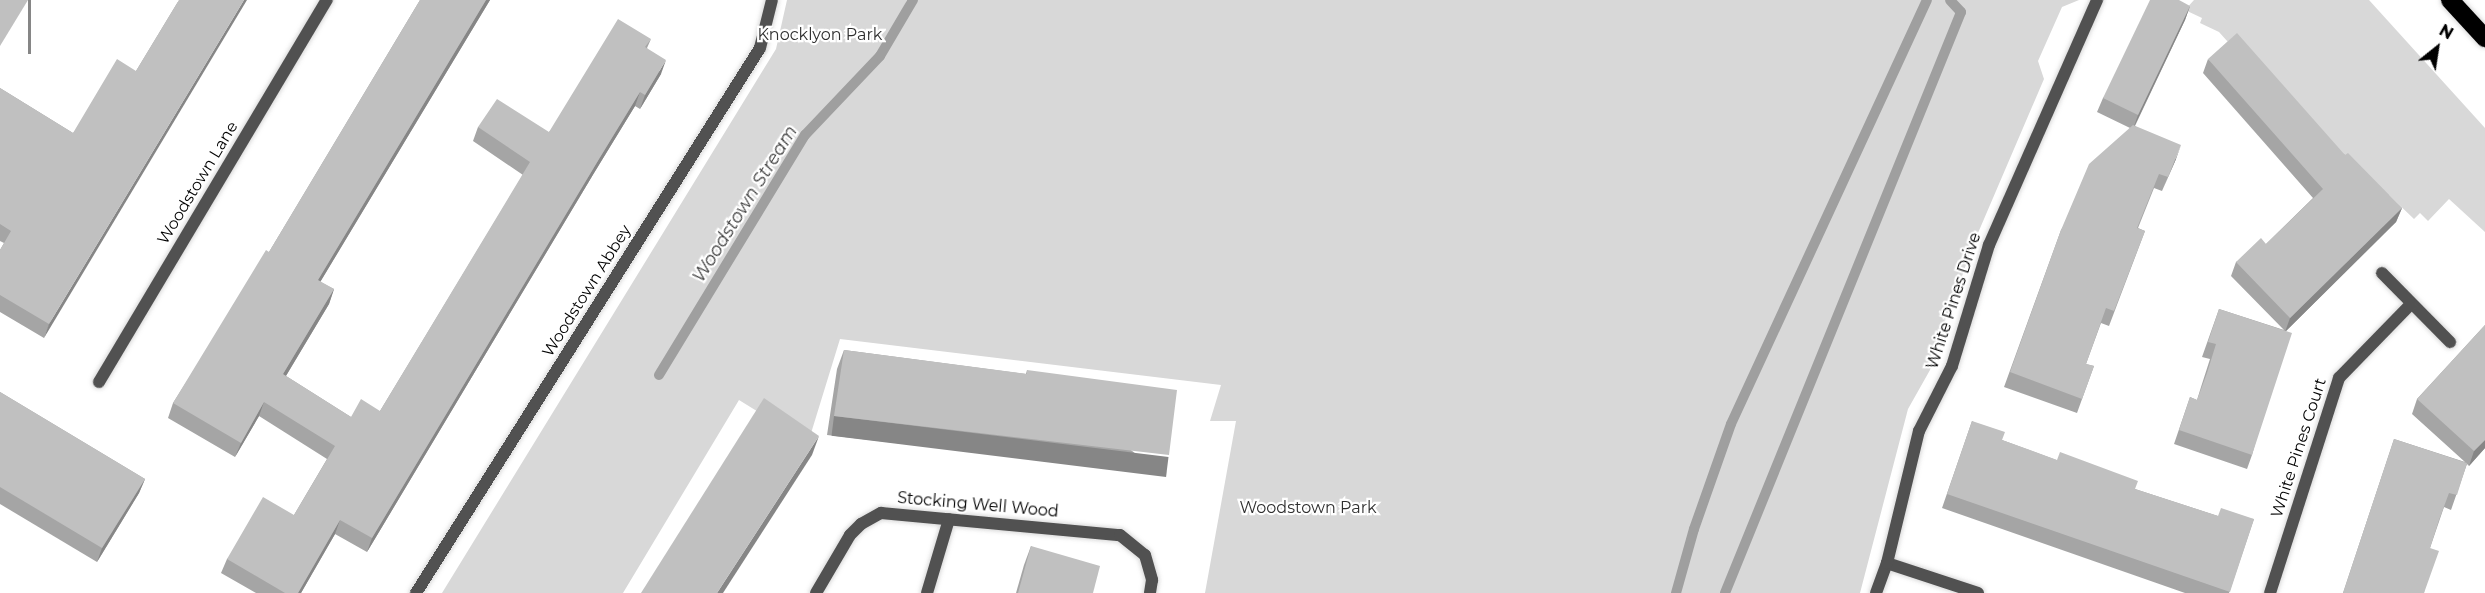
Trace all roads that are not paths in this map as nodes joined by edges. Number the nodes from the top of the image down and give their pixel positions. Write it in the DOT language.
graph roads {
  1 [pos="327,0"];
  2 [pos="772,0"];
  3 [pos="2097,0"];
  4 [pos="2450,0"];
  5 [pos="2485,38"];
  6 [pos="2382,273"];
  7 [pos="2411,304"];
  8 [pos="2451,342"];
  9 [pos="99,382"];
  10 [pos="949,519"];
  11 [pos="1887,563"];
  12 [pos="1151,587"];
  13 [pos="416,593"];
  14 [pos="816,593"];
  15 [pos="927,593"];
  16 [pos="1876,593"];
  17 [pos="1978,593"];
  18 [pos="2270,593"];
  1 -- 9 [label="street, Woodstown Lane"];
  2 -- 13 [label="street, Woodstown Abbey"];
  3 -- 11 [label="street, White Pines Drive"];
  4 -- 5 [label="highway"];
  6 -- 7 [label="street"];
  7 -- 8 [label="street"];
  7 -- 18 [label="street, White Pines Court"];
  10 -- 12 [label="street, Stocking Well Wood"];
  10 -- 14 [label="street, Stocking Well Wood"];
  10 -- 15 [label="street"];
  11 -- 16 [label="street, White Pines Drive"];
  11 -- 17 [label="street"];
}
